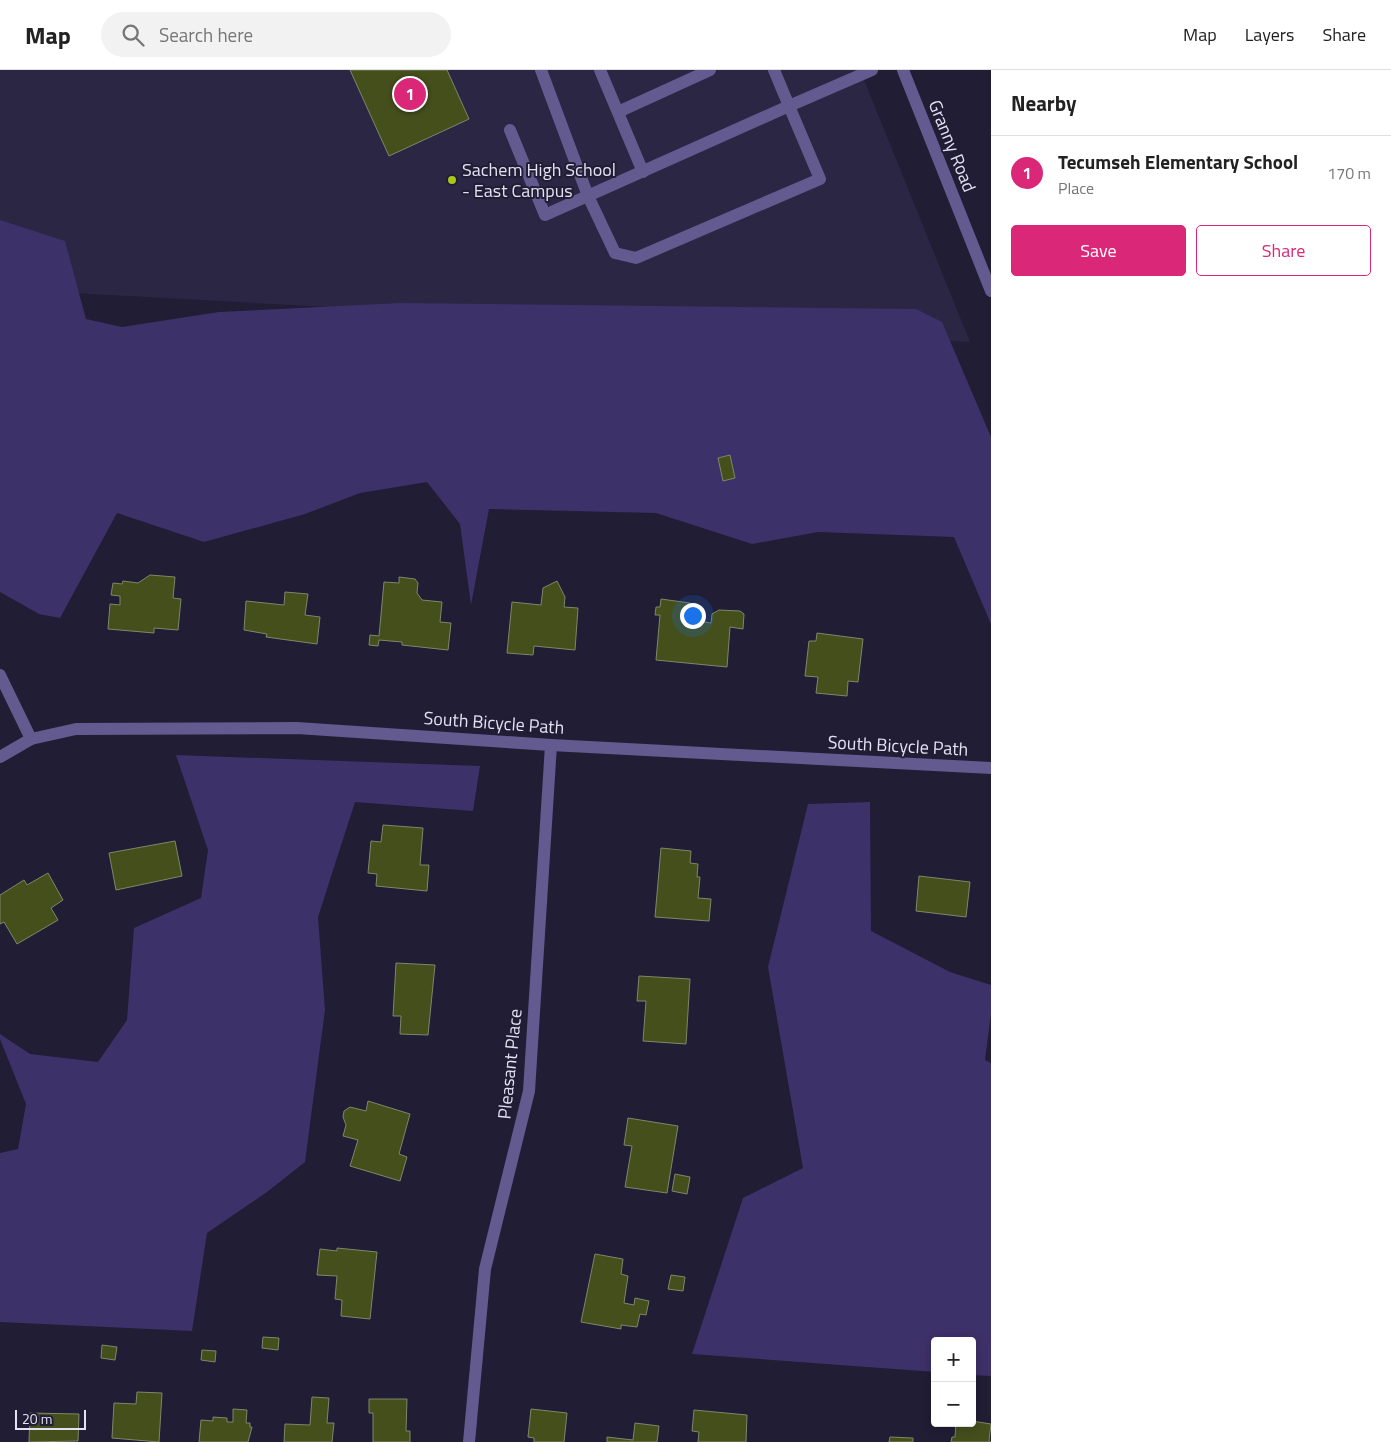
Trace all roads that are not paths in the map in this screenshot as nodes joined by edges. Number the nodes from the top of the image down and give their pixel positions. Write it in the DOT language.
graph roads {
  1 [pos="541,70"];
  2 [pos="600,70"];
  3 [pos="710,70"];
  4 [pos="774,70"];
  5 [pos="872,70"];
  6 [pos="903,70"];
  7 [pos="789,106"];
  8 [pos="618,112"];
  9 [pos="510,130"];
  10 [pos="643,172"];
  11 [pos="588,196"];
  12 [pos="991,290"];
  13 [pos="0,675"];
  14 [pos="31,739"];
  15 [pos="551,744"];
  16 [pos="0,756"];
  17 [pos="991,768"];
  18 [pos="469,1442"];
  1 -- 11 [label="street"];
  2 -- 8 [label="street"];
  3 -- 8 [label="street"];
  4 -- 7 [label="street"];
  5 -- 7 [label="street"];
  6 -- 12 [label="street, Granny Road"];
  7 -- 10 [label="street"];
  7 -- 11 [label="street"];
  8 -- 10 [label="street"];
  9 -- 11 [label="street"];
  10 -- 11 [label="street"];
  13 -- 14 [label="street"];
  14 -- 15 [label="street, South Bicycle Path"];
  14 -- 16 [label="street, South Bicycle Path"];
  15 -- 17 [label="street, South Bicycle Path"];
  15 -- 18 [label="street, Pleasant Place"];
}
